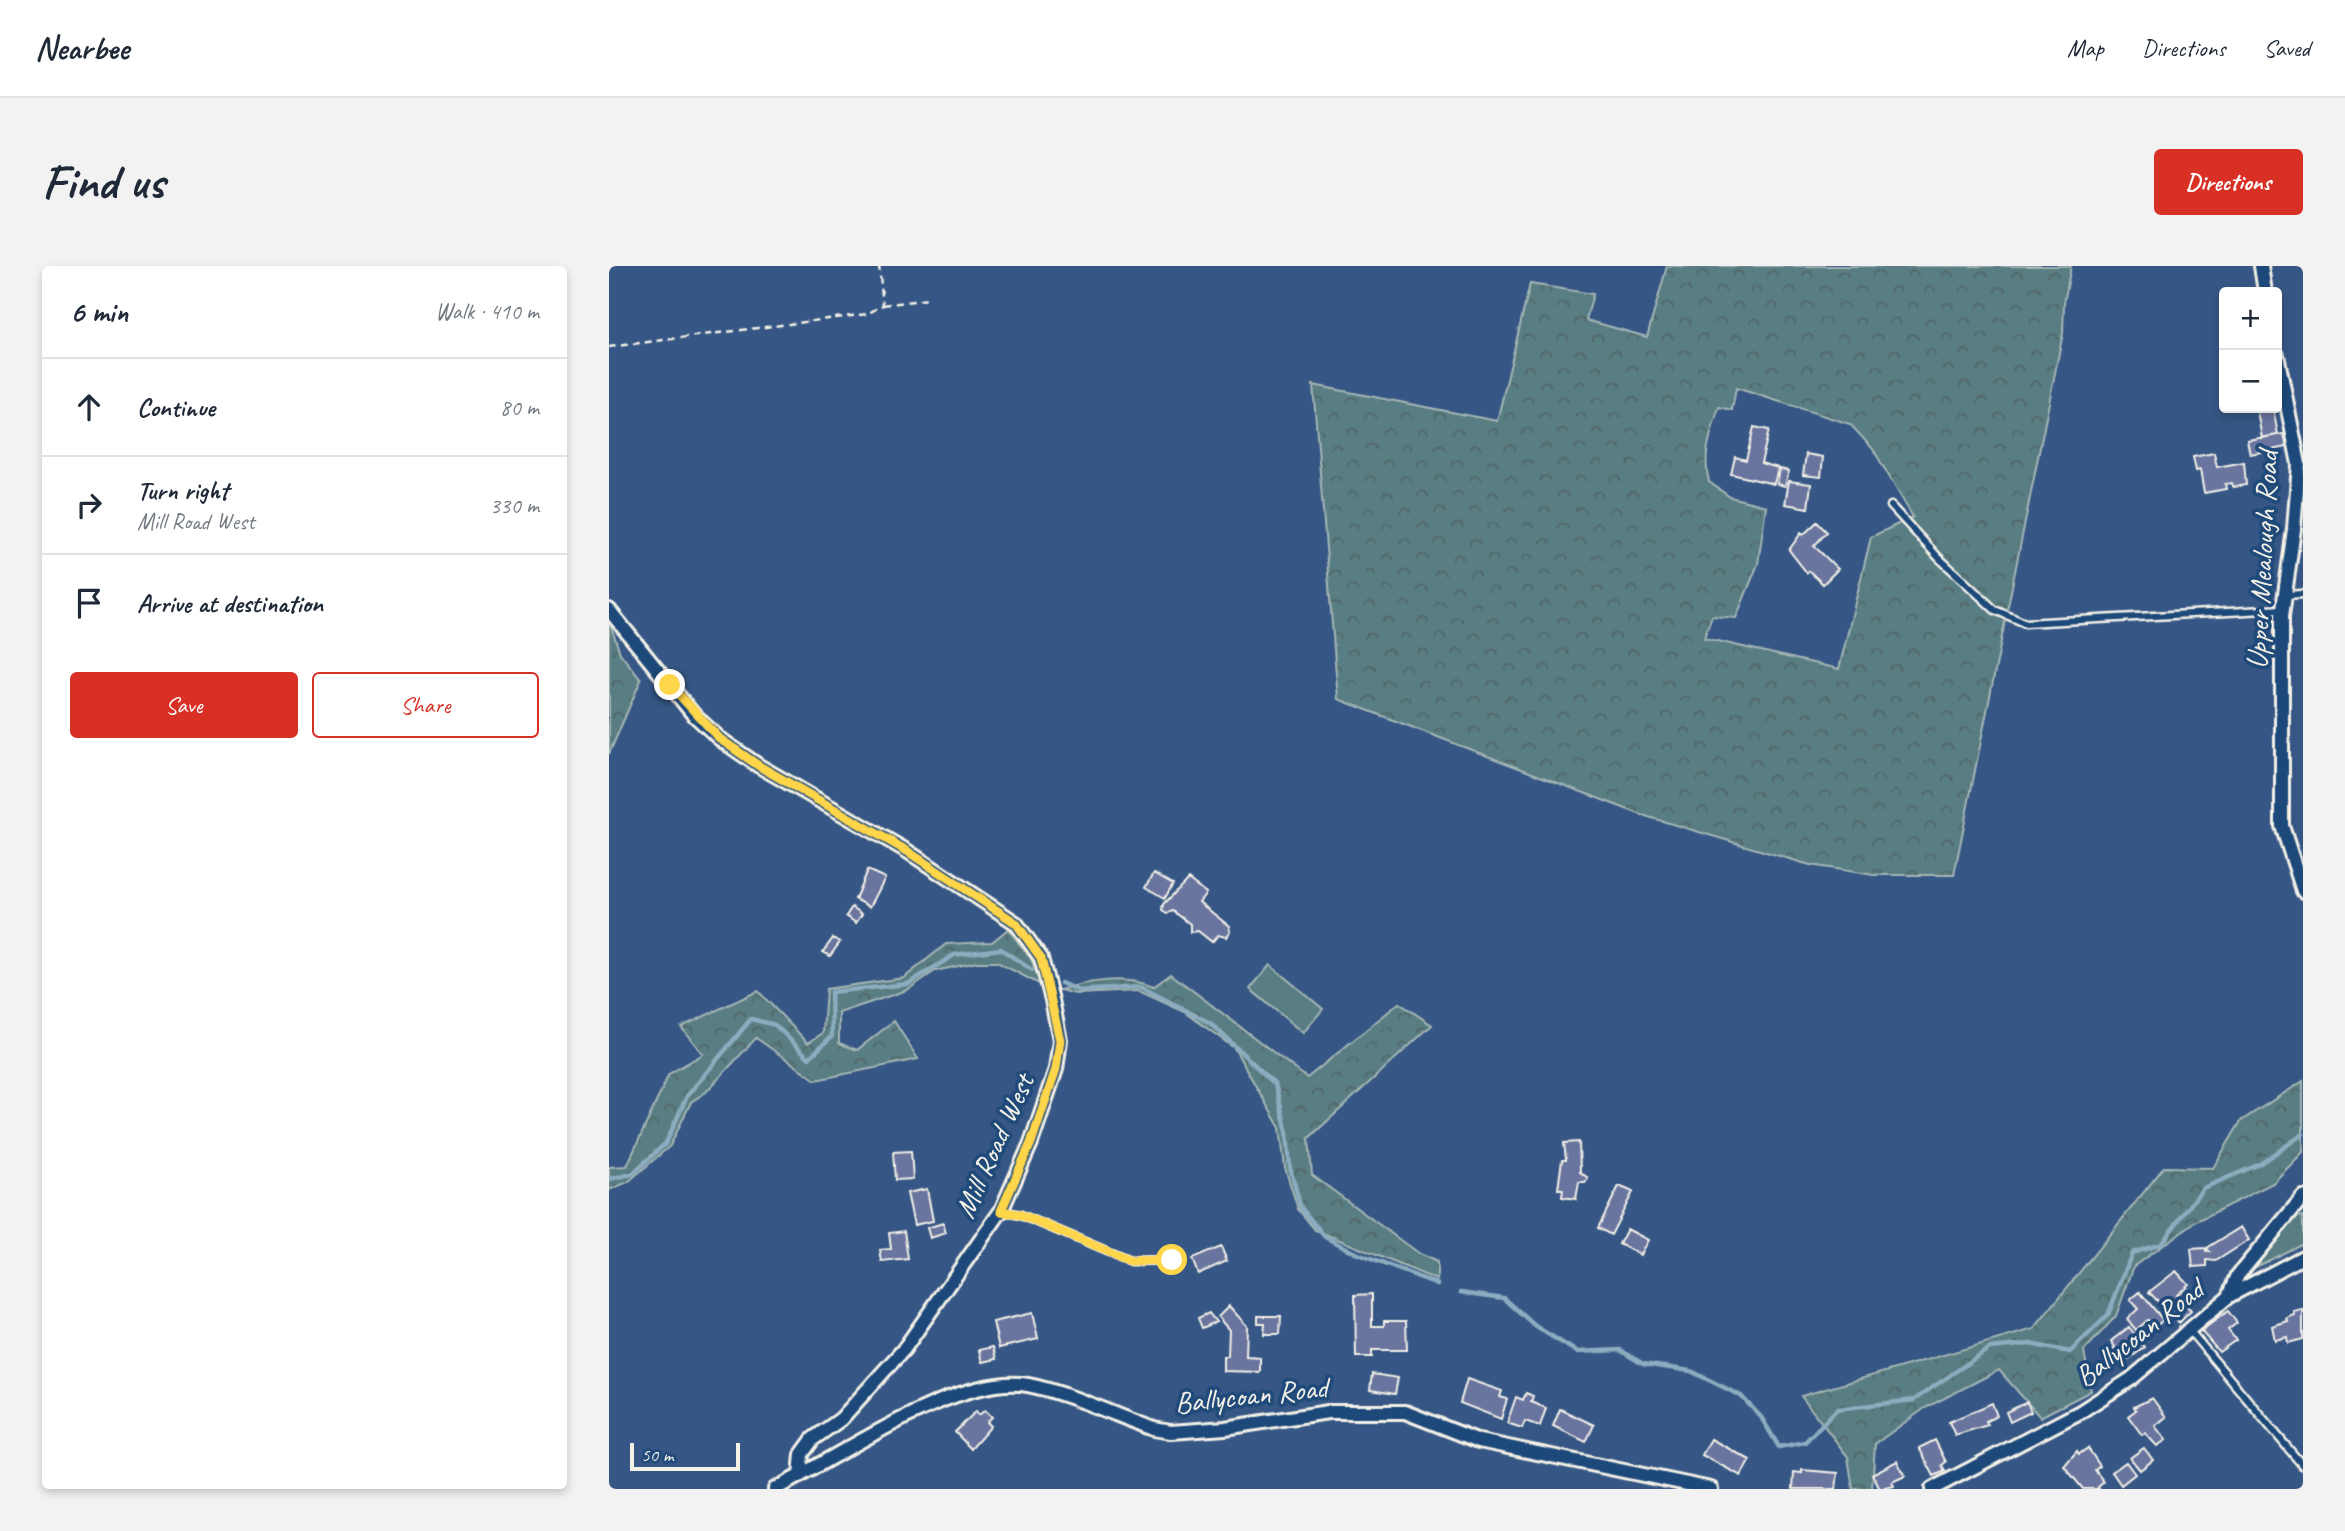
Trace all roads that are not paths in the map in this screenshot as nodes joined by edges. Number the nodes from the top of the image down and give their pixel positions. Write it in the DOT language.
graph roads {
  1 [pos="2261,266"];
  2 [pos="2264,287"];
  3 [pos="2282,380"];
  4 [pos="1891,506"];
  5 [pos="2303,594"];
  6 [pos="2284,595"];
  7 [pos="2283,609"];
  8 [pos="609,610"];
  9 [pos="2303,891"];
  10 [pos="2303,1197"];
  11 [pos="1001,1211"];
  12 [pos="2303,1257"];
  13 [pos="1172,1260"];
  14 [pos="2229,1296"];
  15 [pos="2189,1330"];
  16 [pos="2303,1466"];
  17 [pos="800,1476"];
  18 [pos="775,1489"];
  19 [pos="1711,1489"];
  20 [pos="1932,1489"];
  1 -- 2 [label="street"];
  3 -- 6 [label="street, Upper Mealough Road"];
  4 -- 7 [label="lane"];
  5 -- 6 [label="lane"];
  6 -- 7 [label="street, Upper Mealough Road"];
  7 -- 9 [label="street, Upper Mealough Road"];
  8 -- 11 [label="street, Mill Road West"];
  10 -- 14 [label="street"];
  11 -- 13 [label="lane"];
  11 -- 17 [label="street, Mill Road West"];
  12 -- 14 [label="street, Ballycoan Road"];
  14 -- 15 [label="street, Ballycoan Road"];
  15 -- 16 [label="lane"];
  15 -- 20 [label="street, Ballycoan Road"];
  17 -- 18 [label="street, Ballycoan Road"];
  17 -- 19 [label="street, Ballycoan Road"];
}
